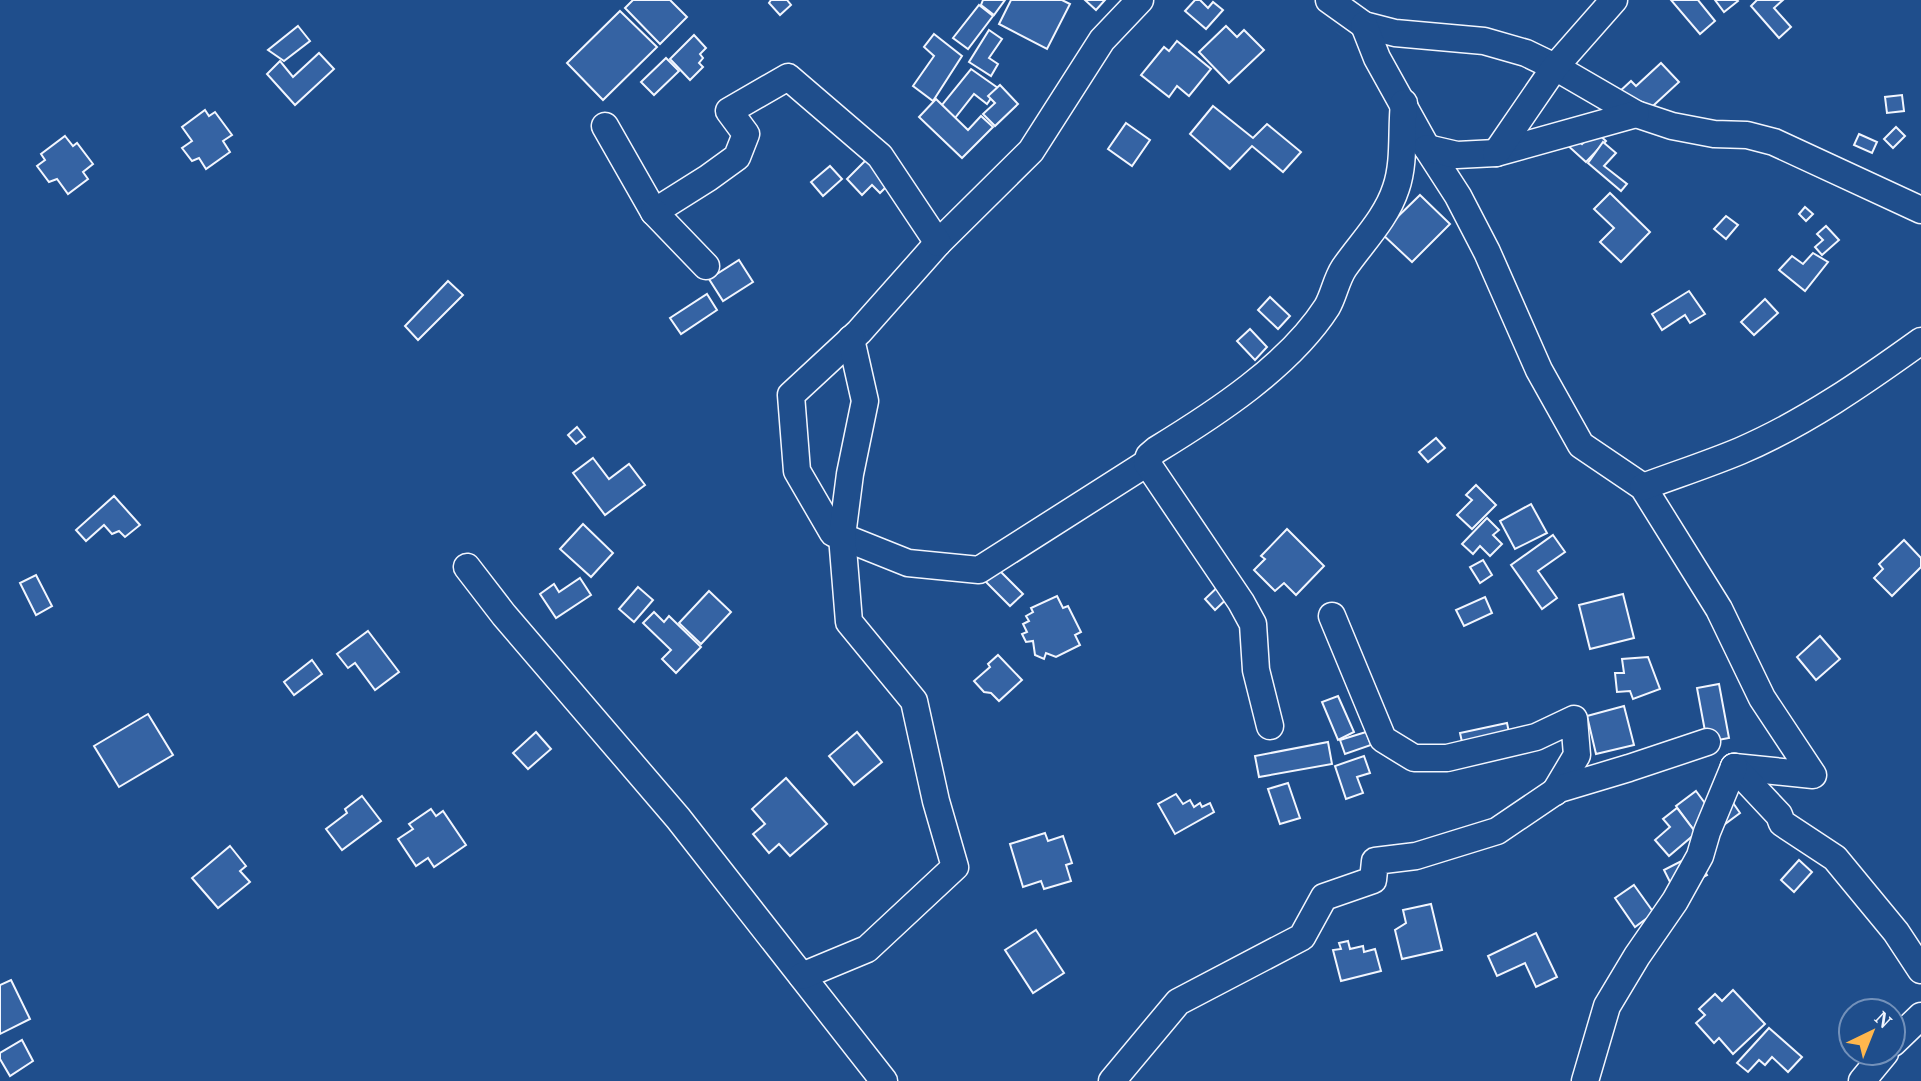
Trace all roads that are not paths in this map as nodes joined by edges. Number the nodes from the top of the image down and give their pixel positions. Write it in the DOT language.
graph roads {
  1 [pos="1140,0"];
  2 [pos="1329,0"];
  3 [pos="1614,0"];
  4 [pos="1364,25"];
  5 [pos="1555,66"];
  6 [pos="1404,103"];
  7 [pos="1636,114"];
  8 [pos="605,127"];
  9 [pos="1427,148"];
  10 [pos="1496,153"];
  11 [pos="1921,210"];
  12 [pos="654,212"];
  13 [pos="938,243"];
  14 [pos="706,266"];
  15 [pos="851,339"];
  16 [pos="1921,341"];
  17 [pos="1147,463"];
  18 [pos="1643,487"];
  19 [pos="842,536"];
  20 [pos="467,567"];
  21 [pos="1332,616"];
  22 [pos="1270,726"];
  23 [pos="1707,742"];
  24 [pos="1734,767"];
  25 [pos="1555,792"];
  26 [pos="1921,970"];
  27 [pos="802,976"];
  28 [pos="1921,1016"];
  29 [pos="1907,1030"];
  30 [pos="1874,1067"];
  31 [pos="884,1081"];
  32 [pos="1112,1081"];
  33 [pos="1585,1081"];
  34 [pos="1862,1081"];
  1 -- 13 [label="street"];
  2 -- 4 [label="street"];
  3 -- 5 [label="street"];
  4 -- 5 [label="street"];
  4 -- 6 [label="street"];
  5 -- 7 [label="street"];
  5 -- 10 [label="street"];
  6 -- 9 [label="street"];
  6 -- 17 [label="street"];
  7 -- 10 [label="street"];
  7 -- 11 [label="street"];
  8 -- 12 [label="street"];
  9 -- 10 [label="street"];
  9 -- 18 [label="street"];
  12 -- 13 [label="street"];
  12 -- 14 [label="street"];
  13 -- 15 [label="street"];
  15 -- 19 [label="street"];
  15 -- 19 [label="street"];
  16 -- 18 [label="street"];
  17 -- 19 [label="street"];
  17 -- 22 [label="street"];
  18 -- 24 [label="street"];
  19 -- 27 [label="street"];
  20 -- 27 [label="street"];
  21 -- 25 [label="street"];
  23 -- 25 [label="street"];
  24 -- 26 [label="street"];
  24 -- 33 [label="street"];
  25 -- 32 [label="street"];
  27 -- 31 [label="street"];
  28 -- 29 [label="street"];
  30 -- 34 [label="street"];
}
